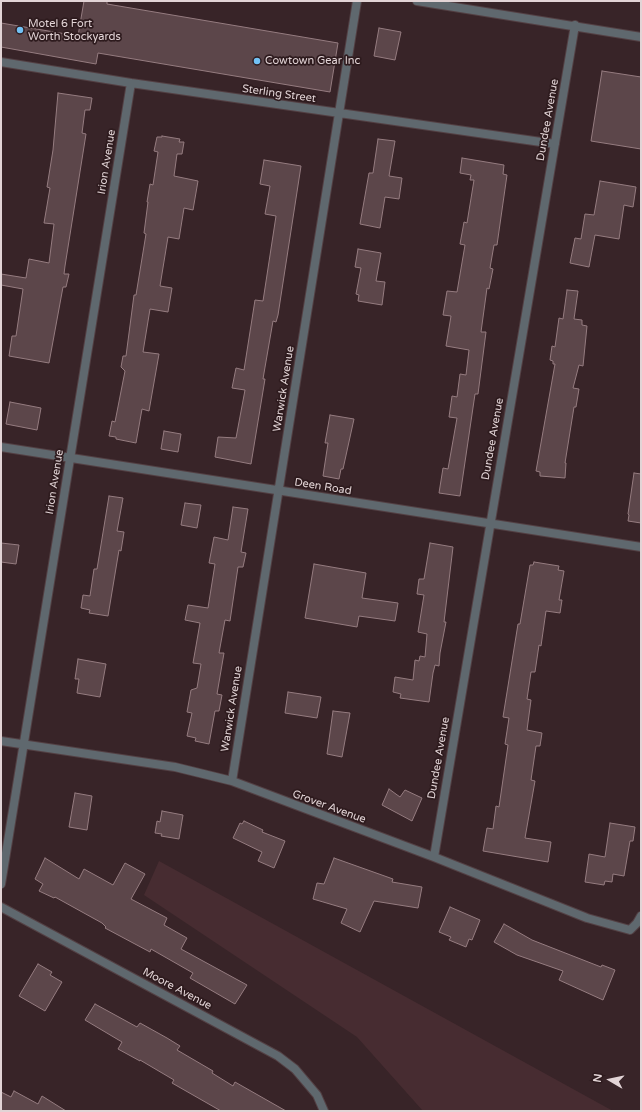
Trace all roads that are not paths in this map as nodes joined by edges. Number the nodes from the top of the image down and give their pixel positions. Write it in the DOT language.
graph roads {
  1 [pos="357,1"];
  2 [pos="417,1"];
  3 [pos="575,25"];
  4 [pos="641,37"];
  5 [pos="1,62"];
  6 [pos="131,84"];
  7 [pos="339,114"];
  8 [pos="555,144"];
  9 [pos="1,447"];
  10 [pos="70,458"];
  11 [pos="279,491"];
  12 [pos="490,524"];
  13 [pos="641,547"];
  14 [pos="1,741"];
  15 [pos="24,745"];
  16 [pos="232,781"];
  17 [pos="434,857"];
  18 [pos="1,884"];
  19 [pos="1,907"];
  20 [pos="639,920"];
  21 [pos="324,1111"];
  1 -- 7 [label="street, Warwick Avenue"];
  2 -- 3 [label="street"];
  3 -- 4 [label="street"];
  3 -- 8 [label="street, Dundee Avenue"];
  5 -- 6 [label="street, Sterling Street"];
  6 -- 7 [label="street, Sterling Street"];
  6 -- 10 [label="street, Irion Avenue"];
  7 -- 8 [label="street, Sterling Street"];
  7 -- 11 [label="street, Warwick Avenue"];
  8 -- 12 [label="street, Dundee Avenue"];
  9 -- 10 [label="street, Deen Road"];
  10 -- 11 [label="street, Deen Road"];
  10 -- 15 [label="street, Irion Avenue"];
  11 -- 12 [label="street, Deen Road"];
  11 -- 16 [label="street, Warwick Avenue"];
  12 -- 13 [label="street, Deen Road"];
  12 -- 17 [label="street, Dundee Avenue"];
  14 -- 15 [label="street, Grover Avenue"];
  15 -- 16 [label="street, Grover Avenue"];
  15 -- 18 [label="street, Irion Avenue"];
  16 -- 17 [label="street, Grover Avenue"];
  17 -- 20 [label="street, Grover Avenue"];
  19 -- 21 [label="street, Moore Avenue"];
}
